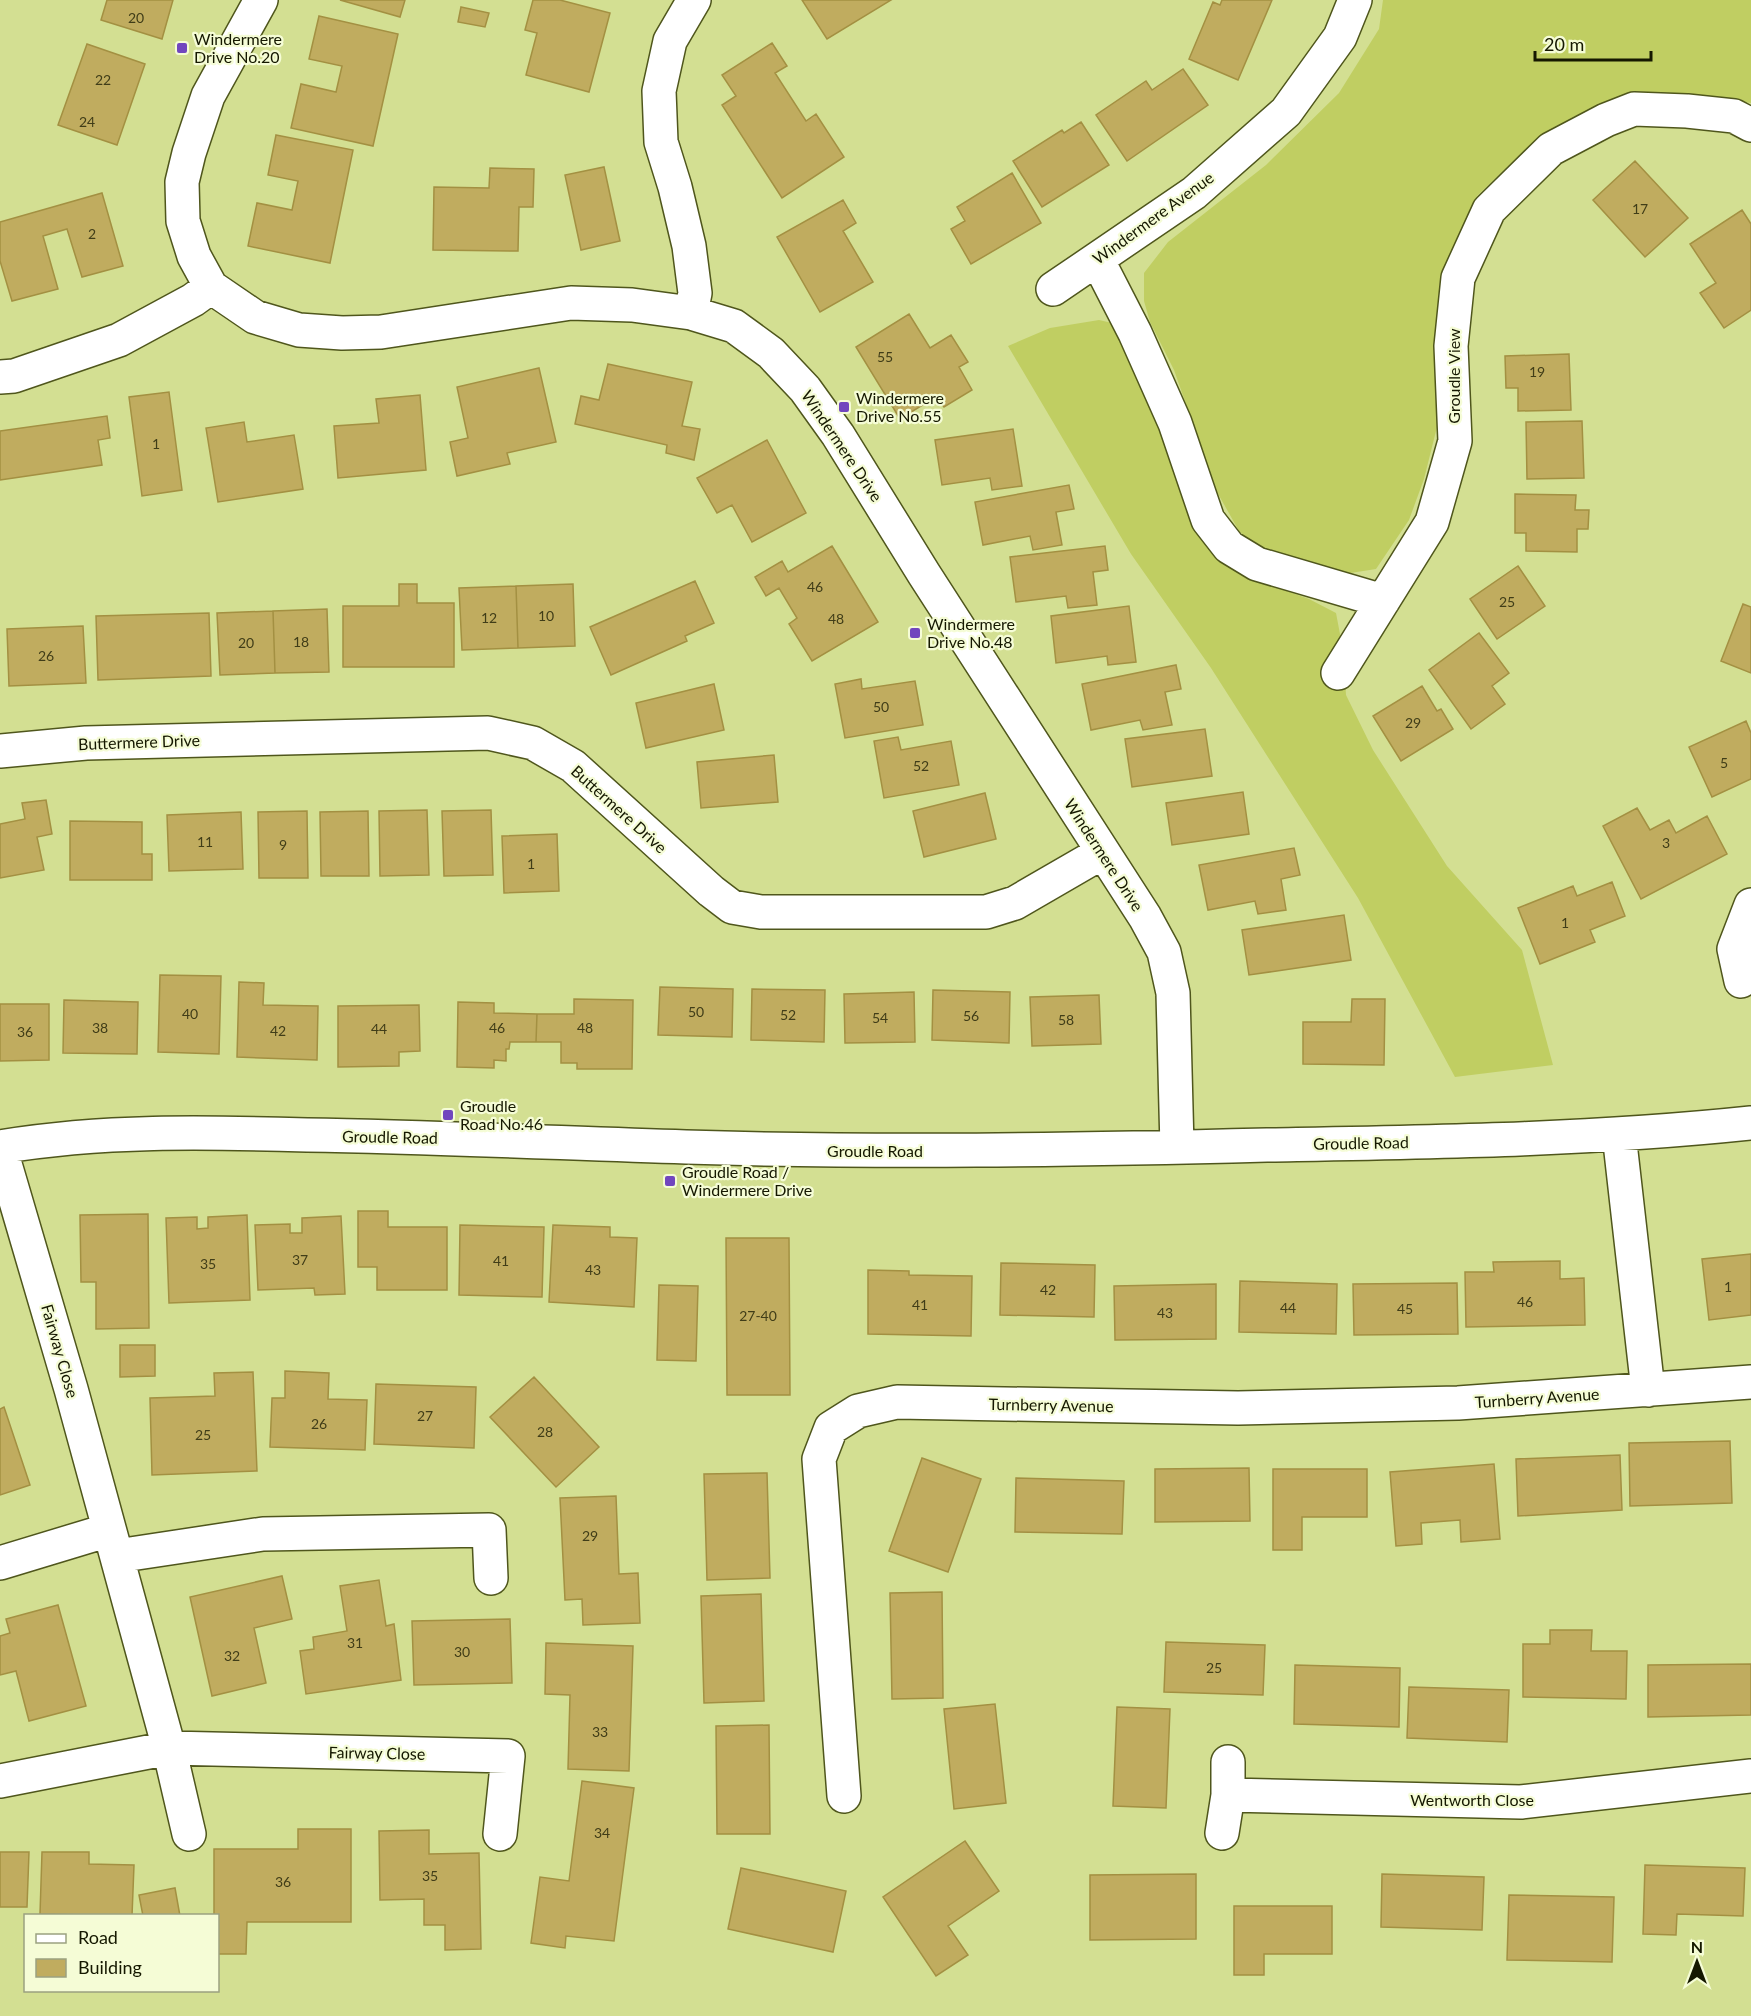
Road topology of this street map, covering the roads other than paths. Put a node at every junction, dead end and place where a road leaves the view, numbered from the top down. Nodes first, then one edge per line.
1 (261, 0) edge
2 (694, 0) edge
3 (1355, 0) edge
4 (1751, 125) edge
5 (1097, 258) junction
6 (211, 287) junction
7 (1053, 289) dead end
8 (691, 313) junction
9 (0, 377) edge
10 (1383, 601) junction
11 (1338, 674) dead end
12 (0, 751) edge
13 (1102, 852) junction
14 (1751, 905) edge
15 (1741, 981) dead end
16 (1751, 1123) edge
17 (1619, 1134) junction
18 (0, 1147) edge
19 (1177, 1147) junction
20 (1751, 1382) edge
21 (1648, 1390) junction
22 (113, 1543) junction
23 (0, 1563) edge
24 (491, 1578) dead end
25 (169, 1748) junction
26 (1228, 1762) dead end
27 (1751, 1776) edge
28 (0, 1781) edge
29 (1228, 1795) junction
30 (844, 1796) dead end
31 (1222, 1833) dead end
32 (189, 1834) dead end
33 (500, 1834) dead end

1 - 6 street, Windermere Drive
2 - 8 street
3 - 5 street, Windermere Avenue
4 - 10 street, Groudle View
5 - 7 street, Windermere Avenue
5 - 10 street
6 - 8 street, Windermere Drive
6 - 9 street
8 - 13 street, Windermere Drive
10 - 11 street, Groudle View
12 - 13 street, Buttermere Drive
13 - 19 street, Windermere Drive
14 - 15 street
16 - 17 street, Groudle Road
17 - 19 street, Groudle Road
17 - 21 street
18 - 19 street, Groudle Road
18 - 22 street, Fairway Close
20 - 21 street, Turnberry Avenue
21 - 30 street, Turnberry Avenue
22 - 23 street
22 - 24 street
22 - 25 street, Fairway Close
25 - 28 street, Fairway Close
25 - 32 street, Fairway Close
25 - 33 street, Fairway Close
26 - 29 street
27 - 29 street, Wentworth Close
29 - 31 street

